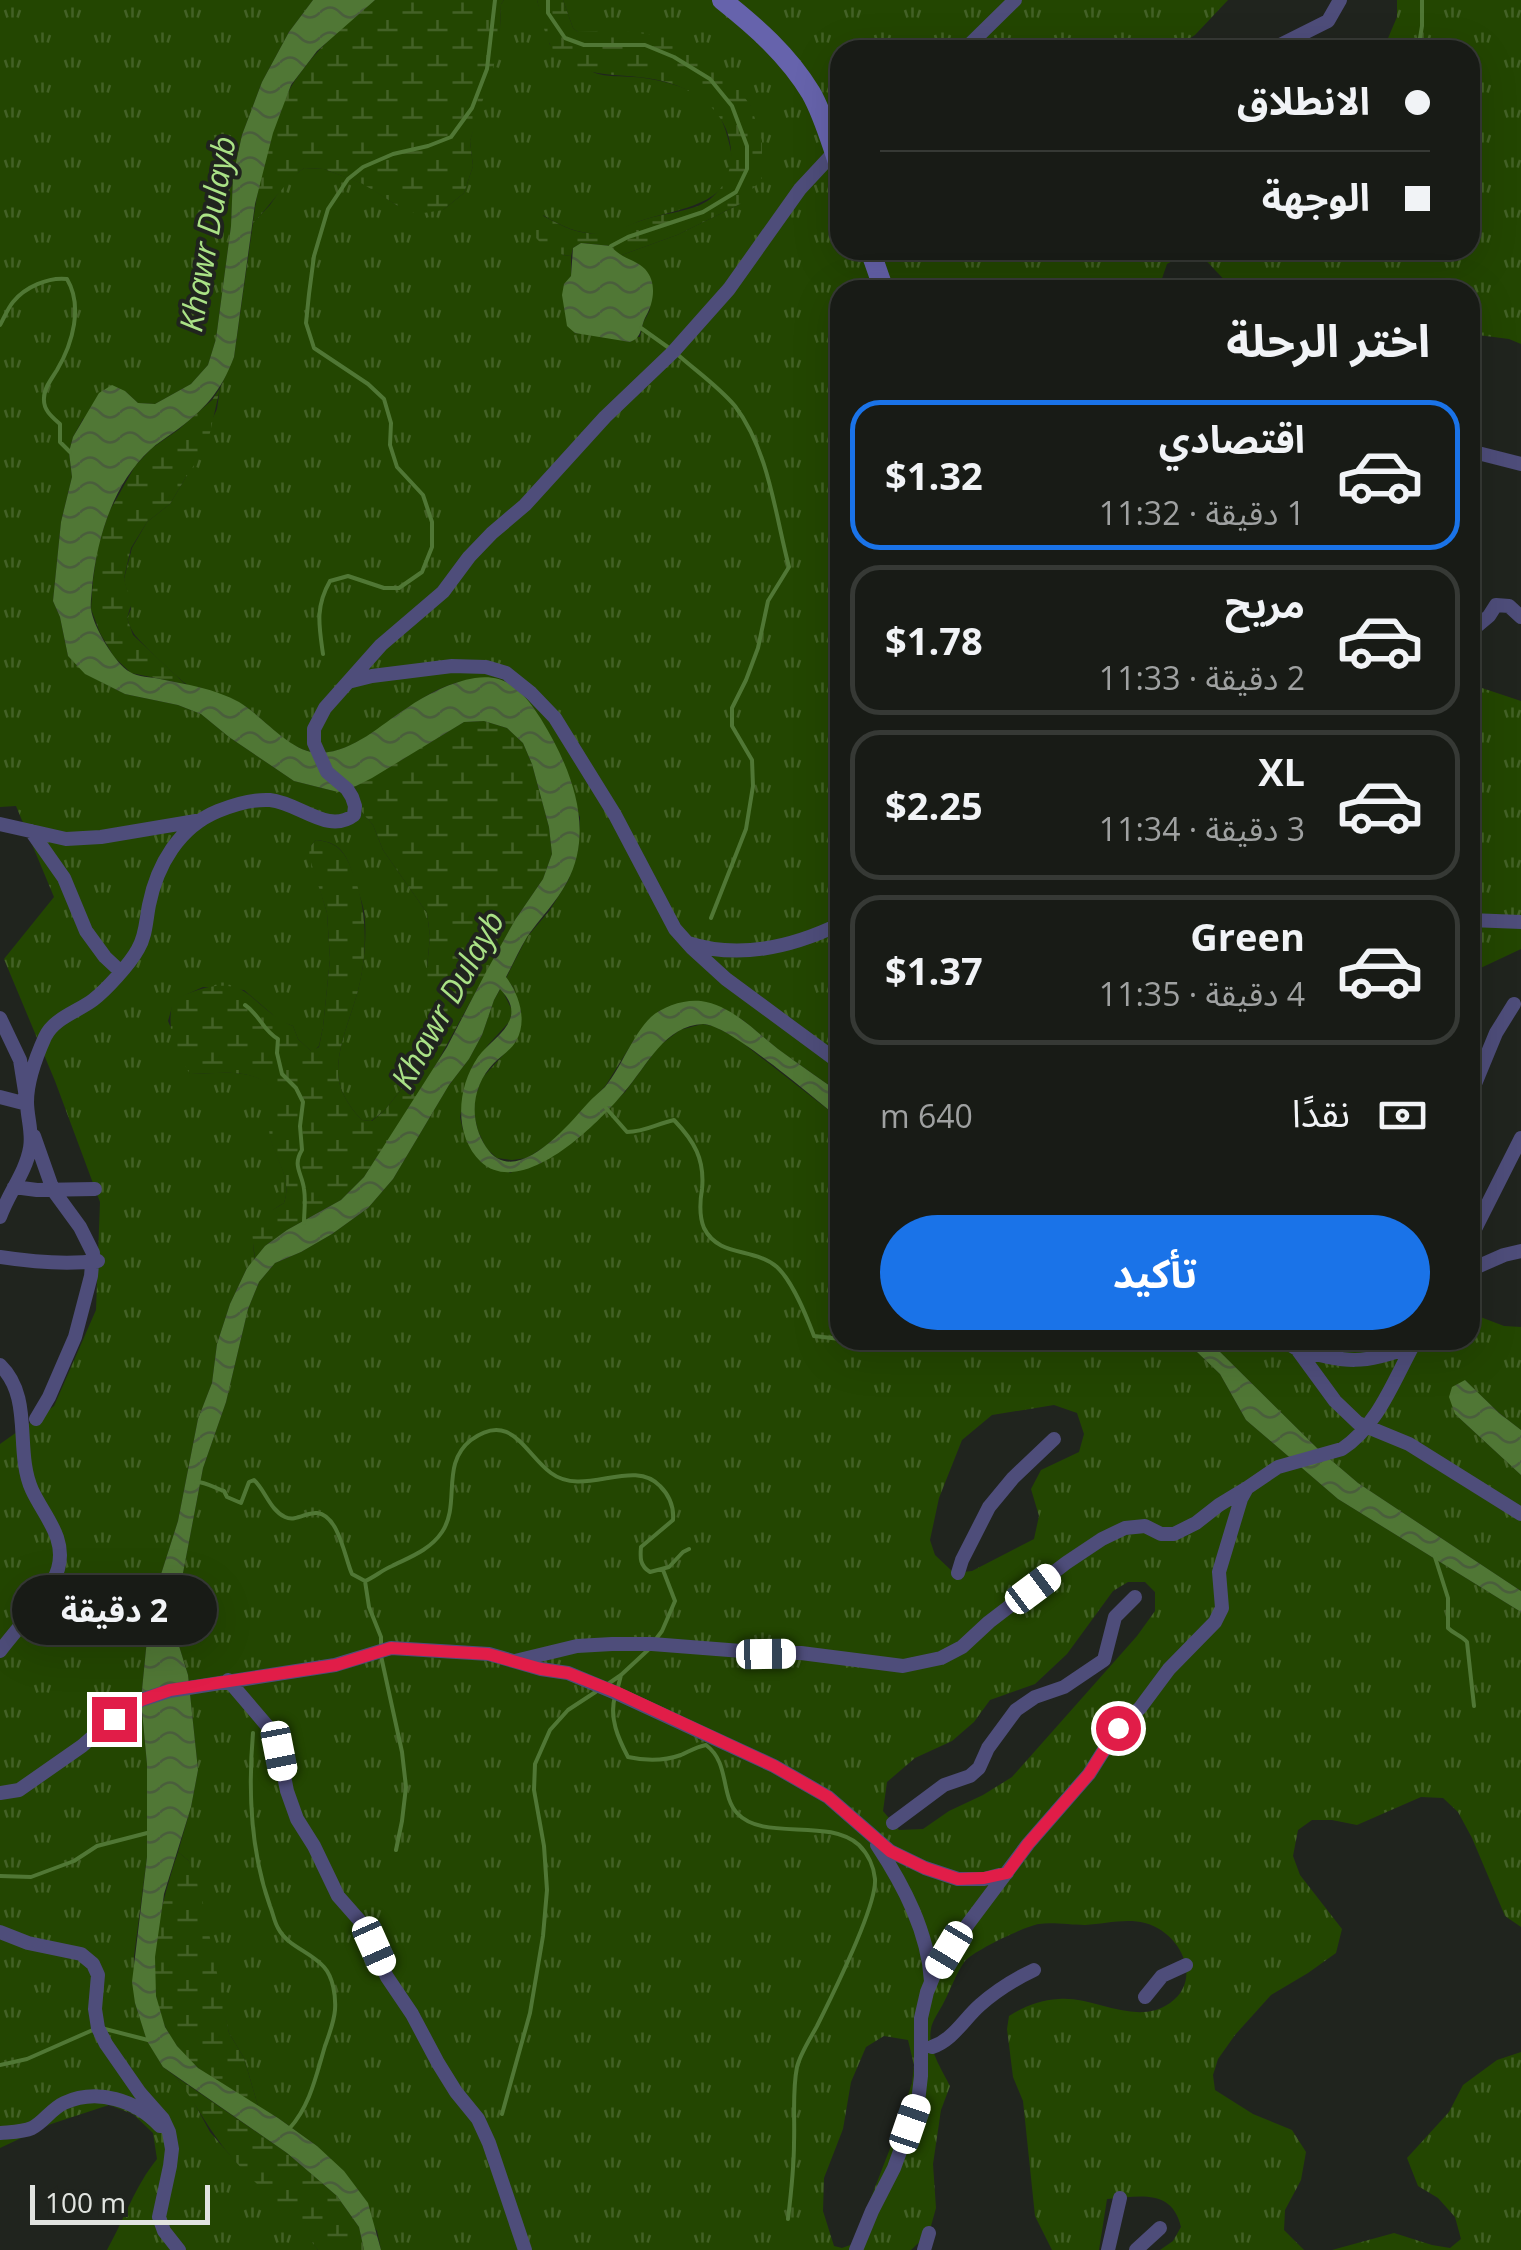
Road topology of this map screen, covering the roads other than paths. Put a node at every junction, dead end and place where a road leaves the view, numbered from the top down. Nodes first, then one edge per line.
1 (722, 0) edge
2 (1015, 0) edge
3 (1340, 0) edge
4 (974, 40) edge
5 (1290, 40) edge
6 (830, 137) edge
7 (830, 162) edge
8 (1480, 454) edge
9 (1521, 464) edge
10 (1521, 617) edge
11 (1480, 624) edge
12 (347, 682) junction
13 (201, 820) junction
14 (0, 824) edge
15 (32, 831) junction
16 (1480, 920) edge
17 (1521, 922) edge
18 (830, 928) edge
19 (688, 943) junction
20 (120, 971) junction
21 (1514, 1004) dead end
22 (0, 1018) edge
23 (830, 1056) edge
24 (1480, 1072) edge
25 (0, 1097) edge
26 (27, 1104) junction
27 (30, 1126) junction
28 (1521, 1138) edge
29 (14, 1187) junction
30 (52, 1190) junction
31 (95, 1190) dead end
32 (0, 1218) edge
33 (1480, 1219) edge
34 (1521, 1251) edge
35 (0, 1257) edge
36 (95, 1261) junction
37 (1480, 1266) edge
38 (1298, 1350) edge
39 (1301, 1350) edge
40 (1399, 1350) edge
41 (1410, 1350) edge
42 (0, 1365) edge
43 (36, 1419) dead end
44 (1366, 1426) junction
45 (1054, 1439) dead end
46 (1247, 1488) junction
47 (1521, 1514) edge
48 (958, 1573) dead end
49 (1134, 1597) dead end
50 (0, 1651) edge
51 (514, 1661) junction
52 (228, 1680) junction
53 (0, 1793) edge
54 (892, 1823) dead end
55 (868, 1832) junction
56 (1007, 1873) junction
57 (0, 1932) edge
58 (1186, 1966) dead end
59 (1034, 1970) dead end
60 (931, 1981) junction
61 (1145, 1997) dead end
62 (932, 2047) dead end
63 (0, 2133) edge
64 (170, 2138) junction
65 (1120, 2198) dead end
66 (1160, 2228) dead end
67 (929, 2233) dead end
68 (178, 2250) edge
69 (525, 2250) edge
70 (856, 2250) edge
71 (924, 2250) edge
72 (1108, 2250) edge
73 (1136, 2250) edge

1 - 6 main road
2 - 4 street
3 - 5 street
7 - 12 street
8 - 9 street
10 - 11 street
12 - 13 street
12 - 19 street
13 - 15 street
13 - 20 street
14 - 15 street
15 - 20 street
16 - 17 street
18 - 19 street
19 - 23 street
20 - 26 street
21 - 24 street
22 - 26 street
25 - 26 street
26 - 27 street
27 - 29 street
27 - 30 street
28 - 33 street
29 - 30 street
29 - 32 street
30 - 31 street
30 - 36 street
34 - 37 street
35 - 36 street
36 - 43 street
38 - 44 street
39 - 40 street
41 - 44 street
42 - 50 street
44 - 46 street
44 - 47 street
45 - 48 street
46 - 51 street
46 - 56 street
49 - 54 street
51 - 52 street
51 - 55 street
52 - 53 street
52 - 69 street
55 - 56 street
55 - 60 street
56 - 60 street
57 - 64 street
58 - 61 street
59 - 62 street
60 - 70 street
63 - 64 street
64 - 68 street
65 - 72 street
66 - 73 street
67 - 71 street

